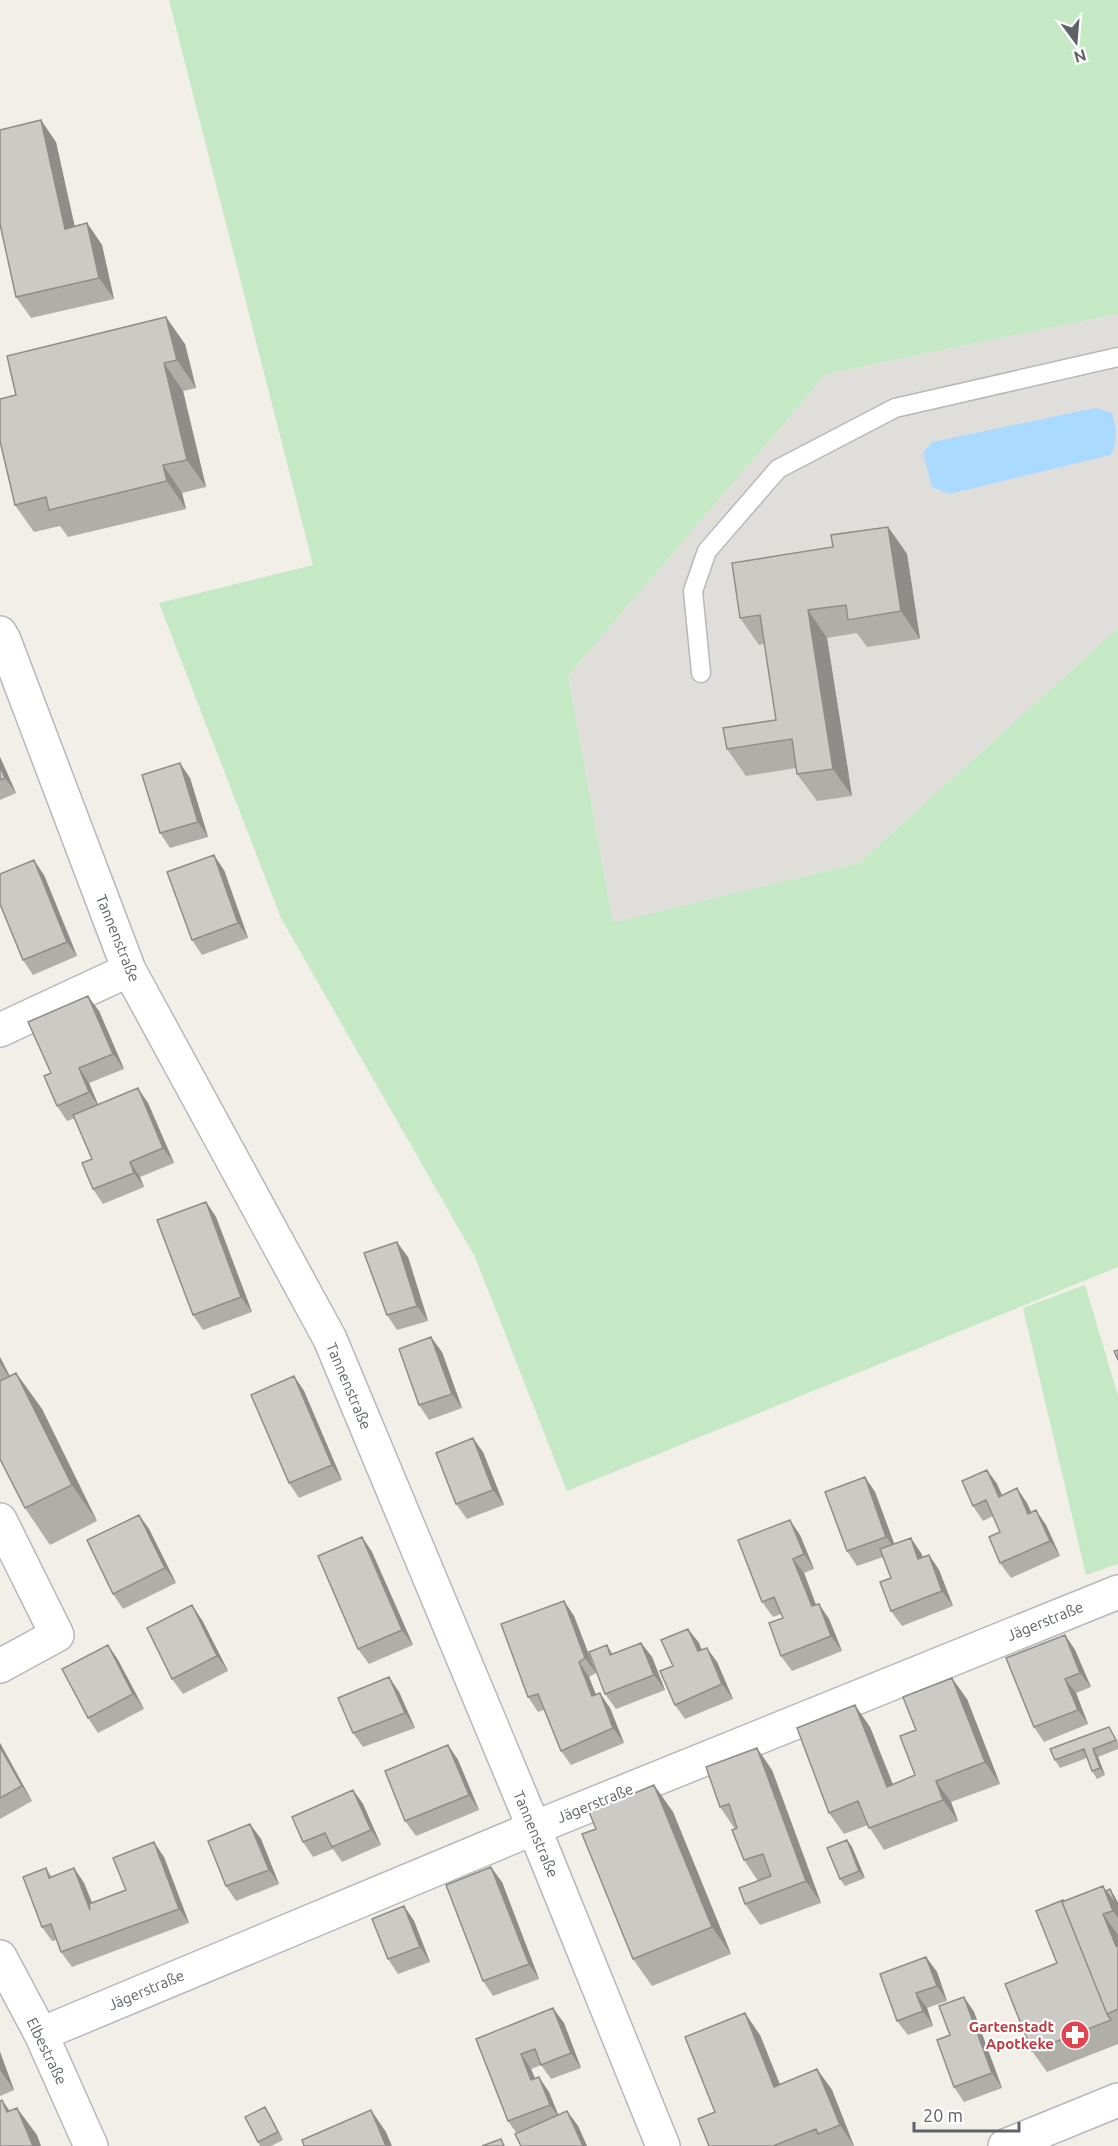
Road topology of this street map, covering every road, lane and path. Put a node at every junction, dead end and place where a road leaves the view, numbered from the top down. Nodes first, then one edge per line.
1 (1118, 357) edge
2 (2, 636) edge
3 (701, 673) dead end
4 (129, 970) junction
5 (0, 1030) edge
6 (0, 1520) edge
7 (1118, 1592) edge
8 (0, 1666) edge
9 (534, 1828) junction
10 (0, 1957) edge
11 (41, 2034) junction
12 (1118, 2100) edge
13 (91, 2146) edge
14 (663, 2146) edge
15 (1005, 2146) edge

1 - 3 lane
2 - 4 street, Tannenstraße
4 - 5 street
4 - 9 street, Tannenstraße
6 - 8 street
7 - 9 street, Jägerstraße
9 - 11 street, Jägerstraße
9 - 14 street, Tannenstraße
10 - 11 street, Elbestraße
11 - 13 street, Elbestraße
12 - 15 street

